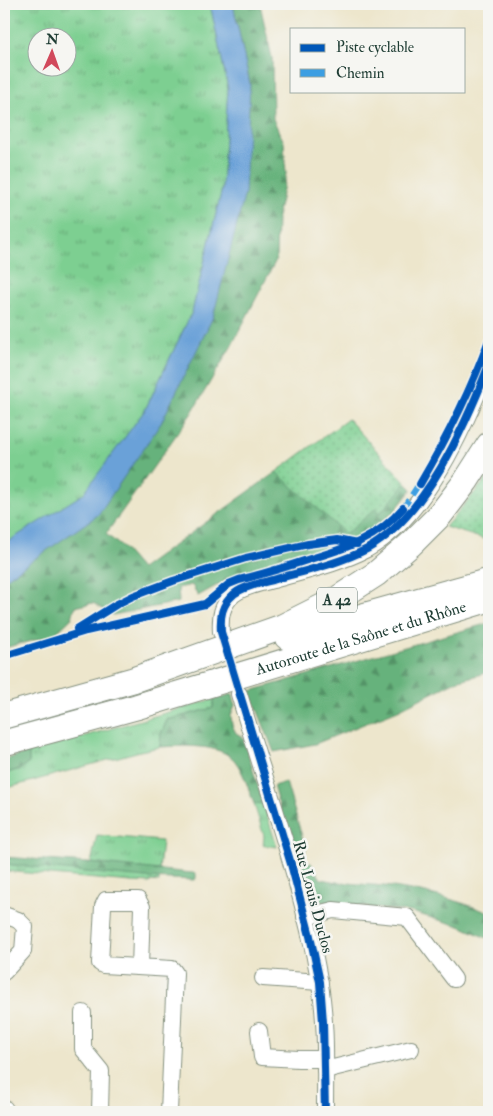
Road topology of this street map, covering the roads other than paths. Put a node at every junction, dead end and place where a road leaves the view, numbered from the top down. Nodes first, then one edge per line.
1 (489, 365) edge
2 (489, 445) edge
3 (489, 581) edge
4 (489, 599) edge
5 (221, 632) dead end
6 (133, 680) junction
7 (240, 694) dead end
8 (4, 716) edge
9 (4, 743) edge
10 (4, 915) edge
11 (305, 917) junction
12 (140, 967) junction
13 (4, 972) edge
14 (263, 978) dead end
15 (454, 979) dead end
16 (320, 982) junction
17 (83, 1013) dead end
18 (259, 1031) dead end
19 (411, 1049) dead end
20 (325, 1064) junction
21 (100, 1112) edge
22 (168, 1112) edge
23 (326, 1112) edge

1 - 5 street
2 - 6 highway, Autoroute de la Saône et du Rhône / A 42
3 - 6 highway
4 - 9 highway, Autoroute de la Saône et du Rhône
6 - 8 highway, Autoroute de la Saône et du Rhône / A 42
7 - 11 street, Rue Louis Duclos
10 - 13 street
11 - 15 street
11 - 16 street, Rue Louis Duclos
12 - 12 street
12 - 22 street
14 - 16 street
16 - 20 street, Rue Louis Duclos
17 - 21 street
18 - 20 street
19 - 20 street
20 - 23 street, Rue Louis Duclos

